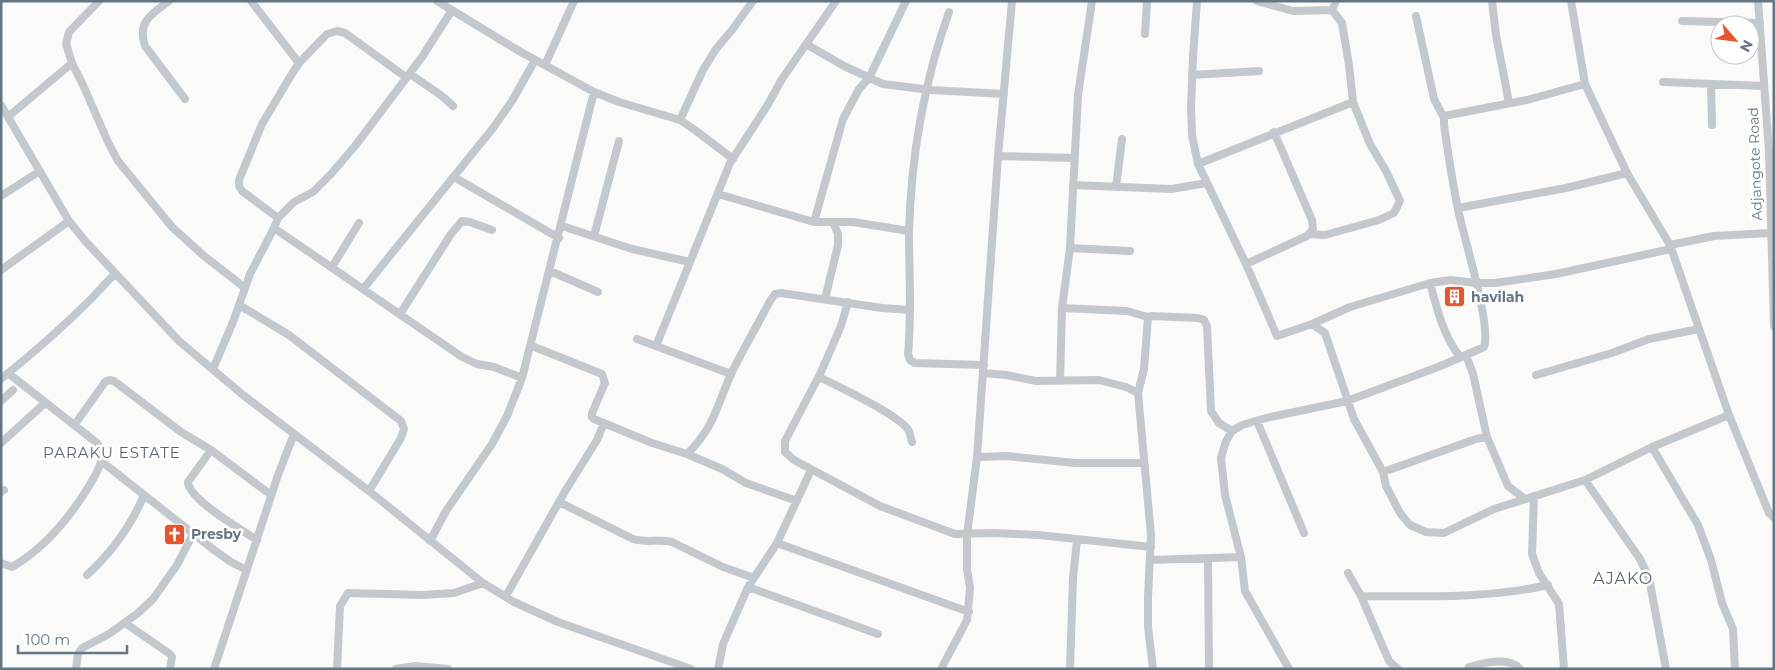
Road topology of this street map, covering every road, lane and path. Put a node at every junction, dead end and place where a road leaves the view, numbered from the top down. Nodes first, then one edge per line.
1 (99, 1) edge
2 (169, 1) edge
3 (251, 1) edge
4 (437, 1) edge
5 (574, 1) edge
6 (752, 1) edge
7 (836, 1) edge
8 (906, 1) edge
9 (1012, 1) edge
10 (1092, 1) edge
11 (1147, 1) edge
12 (1197, 1) edge
13 (1257, 1) edge
14 (1336, 1) edge
15 (1492, 1) edge
16 (1570, 1) edge
17 (1758, 1) edge
18 (452, 10) junction
19 (1332, 10) junction
20 (949, 12) dead end
21 (1759, 15) edge
22 (1416, 16) dead end
23 (1682, 21) dead end
24 (1710, 22) edge
25 (1760, 23) edge
26 (1146, 34) dead end
27 (806, 44) junction
28 (535, 60) junction
29 (300, 63) junction
30 (72, 64) junction
31 (545, 65) junction
32 (1258, 71) dead end
33 (1192, 75) junction
34 (408, 76) junction
35 (869, 78) junction
36 (1663, 82) dead end
37 (1585, 84) junction
38 (1711, 84) junction
39 (1764, 86) junction
40 (928, 90) junction
41 (594, 92) junction
42 (1004, 94) junction
43 (185, 99) dead end
44 (1353, 102) junction
45 (1510, 103) junction
46 (1, 105) edge
47 (453, 106) dead end
48 (8, 116) junction
49 (1444, 118) junction
50 (680, 120) junction
51 (1712, 125) dead end
52 (1274, 132) junction
53 (1122, 139) dead end
54 (619, 141) dead end
55 (1771, 150) edge
56 (998, 156) junction
57 (1074, 158) junction
58 (733, 159) junction
59 (1198, 164) junction
60 (40, 171) junction
61 (1627, 173) junction
62 (454, 176) junction
63 (1207, 183) junction
64 (1073, 185) junction
65 (1116, 187) junction
66 (718, 194) junction
67 (1, 196) edge
68 (1458, 208) junction
69 (278, 218) junction
70 (69, 221) junction
71 (814, 222) junction
72 (833, 222) junction
73 (359, 223) dead end
74 (562, 226) junction
75 (274, 228) junction
76 (492, 230) dead end
77 (910, 232) junction
78 (1770, 233) junction
79 (1309, 234) junction
80 (594, 236) junction
81 (559, 238) junction
82 (1670, 247) junction
83 (1070, 248) junction
84 (1130, 251) dead end
85 (690, 262) junction
86 (1773, 262) edge
87 (1246, 264) junction
88 (332, 267) junction
89 (1, 270) edge
90 (550, 271) junction
91 (115, 274) junction
92 (1430, 283) junction
93 (1476, 283) junction
94 (244, 287) junction
95 (363, 289) junction
96 (598, 292) dead end
97 (825, 299) junction
98 (848, 302) junction
99 (239, 305) junction
100 (1062, 308) junction
101 (910, 310) junction
102 (400, 314) junction
103 (1148, 317) junction
104 (1312, 324) junction
105 (1774, 326) edge
106 (1698, 330) junction
107 (638, 339) dead end
108 (532, 346) junction
109 (656, 346) junction
110 (1463, 356) junction
111 (213, 369) junction
112 (983, 369) junction
113 (8, 374) junction
114 (731, 374) junction
115 (1536, 375) dead end
116 (819, 377) junction
117 (522, 378) junction
118 (1, 379) edge
119 (1060, 381) junction
120 (13, 390) dead end
121 (1138, 393) junction
122 (1, 401) edge
123 (1347, 401) junction
124 (45, 404) junction
125 (1729, 415) junction
126 (1257, 421) junction
127 (604, 423) junction
128 (75, 424) junction
129 (1232, 431) junction
130 (294, 434) junction
131 (1487, 437) junction
132 (912, 442) dead end
133 (1, 443) edge
134 (1652, 447) junction
135 (211, 450) junction
136 (687, 454) junction
137 (978, 457) junction
138 (101, 461) junction
139 (1144, 463) junction
140 (811, 470) junction
141 (1383, 472) junction
142 (1584, 480) junction
143 (369, 491) junction
144 (144, 495) junction
145 (271, 495) junction
146 (1534, 496) junction
147 (1525, 499) junction
148 (797, 501) junction
149 (559, 502) junction
150 (1774, 518) edge
151 (1304, 533) dead end
152 (194, 534) junction
153 (968, 535) junction
154 (257, 540) junction
155 (1077, 540) junction
156 (430, 541) junction
157 (777, 543) junction
158 (1151, 547) junction
159 (1241, 557) junction
160 (1208, 559) junction
161 (1151, 560) junction
162 (1, 563) edge
163 (247, 570) junction
164 (1348, 573) dead end
165 (87, 575) dead end
166 (754, 578) junction
167 (483, 583) junction
168 (1548, 585) junction
169 (748, 587) junction
170 (506, 596) junction
171 (1361, 596) junction
172 (969, 612) junction
173 (125, 623) junction
174 (878, 634) dead end
175 (76, 669) edge
176 (170, 669) edge
177 (214, 669) edge
178 (337, 669) edge
179 (396, 669) edge
180 (448, 669) edge
181 (691, 669) edge
182 (718, 669) edge
183 (941, 669) edge
184 (1070, 669) edge
185 (1153, 669) edge
186 (1209, 669) edge
187 (1289, 669) edge
188 (1398, 669) edge
189 (1468, 669) edge
190 (1520, 669) edge
191 (1564, 669) edge
192 (1666, 669) edge
193 (1735, 669) edge

1 - 30 street
2 - 43 street
3 - 29 street
4 - 18 street
5 - 31 street
6 - 50 street
7 - 27 street
8 - 35 street
9 - 42 street
10 - 57 street
11 - 26 street
12 - 33 street
13 - 19 street
14 - 19 street
15 - 45 street
16 - 37 street
17 - 21 street, Adjangote Road
18 - 28 street
18 - 34 street
19 - 44 street
20 - 40 street
22 - 49 street
23 - 24 street
25 - 39 street, Adjangote Road
27 - 35 street
27 - 58 street
28 - 31 street
28 - 62 street
29 - 34 street
29 - 69 street
30 - 48 street
30 - 94 street
31 - 41 street
32 - 33 street
33 - 59 street
34 - 47 street
34 - 69 street
35 - 40 street
35 - 71 street
36 - 38 street
37 - 45 street
37 - 61 street
38 - 39 street
38 - 51 street
39 - 55 street, Adjangote Road
40 - 42 street
40 - 77 street
41 - 50 street
41 - 74 street
42 - 56 street
44 - 52 street
44 - 79 street
45 - 49 street
46 - 48 street
48 - 60 street
49 - 68 street
50 - 58 street
52 - 59 street
52 - 79 street
53 - 65 street
54 - 80 street
55 - 78 street, Adjangote Road
56 - 57 street
56 - 112 street
57 - 64 street
58 - 66 street
59 - 63 street
60 - 67 street
60 - 70 street
61 - 68 street
61 - 82 street
62 - 81 street
62 - 95 street
63 - 65 street
63 - 87 street
64 - 65 street
64 - 83 street
66 - 71 street
66 - 85 street
68 - 93 street
69 - 75 street
70 - 89 street
70 - 91 street
71 - 72 street
72 - 77 street
72 - 97 street
73 - 88 street
74 - 80 street
74 - 81 street
75 - 88 street
75 - 94 street
76 - 102 street
77 - 101 street
78 - 82 street
78 - 86 street, Adjangote Road
79 - 87 street
80 - 85 street
81 - 90 street
82 - 93 street
82 - 106 street
83 - 84 street
83 - 100 street
85 - 109 street
86 - 105 street, Adjangote Road
87 - 104 street
88 - 95 street
90 - 96 street
90 - 108 street
91 - 111 street
91 - 113 street
92 - 93 street
92 - 104 street
92 - 110 street
93 - 110 street
94 - 99 street
95 - 102 street
97 - 98 street
97 - 114 street
98 - 101 street
98 - 116 street
99 - 111 street
99 - 143 street
100 - 103 street
100 - 119 street
101 - 112 street
102 - 117 street
103 - 121 street
103 - 129 street
104 - 123 street
106 - 115 street
106 - 125 street
107 - 109 street
108 - 117 street
108 - 127 street
109 - 114 street
110 - 123 street
110 - 131 street
111 - 130 street
112 - 119 street
112 - 137 street
113 - 118 street
113 - 124 street
114 - 136 street
116 - 132 street
116 - 140 street
117 - 156 street
119 - 121 street
120 - 122 street
121 - 139 street
123 - 126 street
123 - 141 street
124 - 128 street
124 - 133 street
125 - 134 street
125 - 150 street
126 - 129 street
126 - 151 street
127 - 136 street
127 - 149 street
128 - 135 street
128 - 138 street
129 - 159 street
130 - 143 street
130 - 145 street
131 - 141 street
131 - 147 street
134 - 142 street
134 - 193 street
135 - 145 street
135 - 154 street
136 - 148 street
137 - 139 street
137 - 153 street
138 - 144 street
138 - 162 street
139 - 158 street
140 - 148 street
140 - 153 street
141 - 147 street
142 - 146 street
142 - 192 street
143 - 156 street
144 - 152 street
144 - 165 street
145 - 154 street
146 - 147 street
146 - 168 street
148 - 157 street
149 - 166 street
149 - 170 street
152 - 163 street
152 - 173 street
153 - 155 street
153 - 172 street
154 - 163 street
155 - 158 street
155 - 184 street
156 - 167 street
157 - 166 street
157 - 172 street
158 - 161 street
159 - 160 street
159 - 187 street
160 - 161 street
160 - 186 street
161 - 185 street
163 - 177 street
164 - 171 street
166 - 169 street
167 - 170 street
167 - 178 street
168 - 171 street
168 - 191 street
169 - 174 street
169 - 182 street
170 - 181 street
171 - 188 street
172 - 183 street
173 - 175 street
173 - 176 street
179 - 180 street
189 - 190 street

